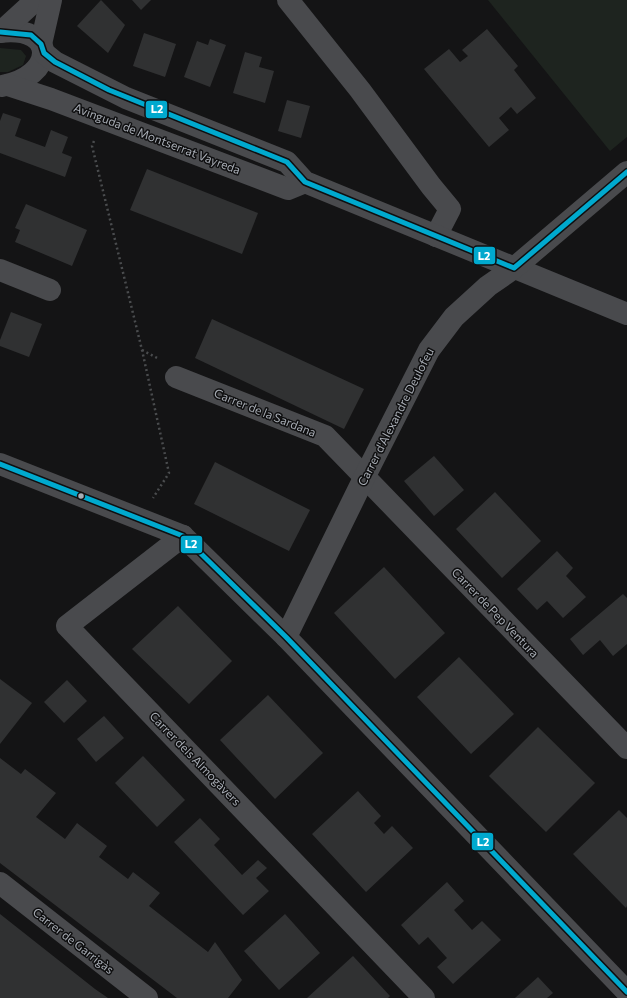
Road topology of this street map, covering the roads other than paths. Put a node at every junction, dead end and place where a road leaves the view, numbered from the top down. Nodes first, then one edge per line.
1 (36, 0) edge
2 (51, 0) edge
3 (288, 0) edge
4 (1, 32) edge
5 (43, 48) junction
6 (4, 86) edge
7 (627, 172) edge
8 (305, 182) junction
9 (436, 236) junction
10 (514, 268) junction
11 (0, 270) edge
12 (50, 290) dead end
13 (627, 314) edge
14 (176, 377) dead end
15 (0, 464) edge
16 (365, 476) junction
17 (183, 536) junction
18 (286, 637) junction
19 (627, 748) edge
20 (0, 883) edge
21 (627, 992) edge
22 (147, 998) edge
23 (424, 998) edge

1 - 4 street
2 - 5 street
3 - 9 street
4 - 5 street
5 - 6 street
5 - 8 street
6 - 8 street, Avinguda de Montserrat Vayreda
7 - 10 street, Carrer d'Alexandre Deulofeu
8 - 9 street
9 - 10 street
10 - 13 street
10 - 16 street, Carrer d'Alexandre Deulofeu
11 - 12 street
14 - 16 street, Carrer de la Sardana
15 - 17 street
16 - 18 street, Carrer d'Alexandre Deulofeu
16 - 19 street, Carrer de Pep Ventura
17 - 18 street
17 - 23 street, Carrer dels Almogàvers
18 - 21 street
20 - 22 street, Carrer de Garrigàs

